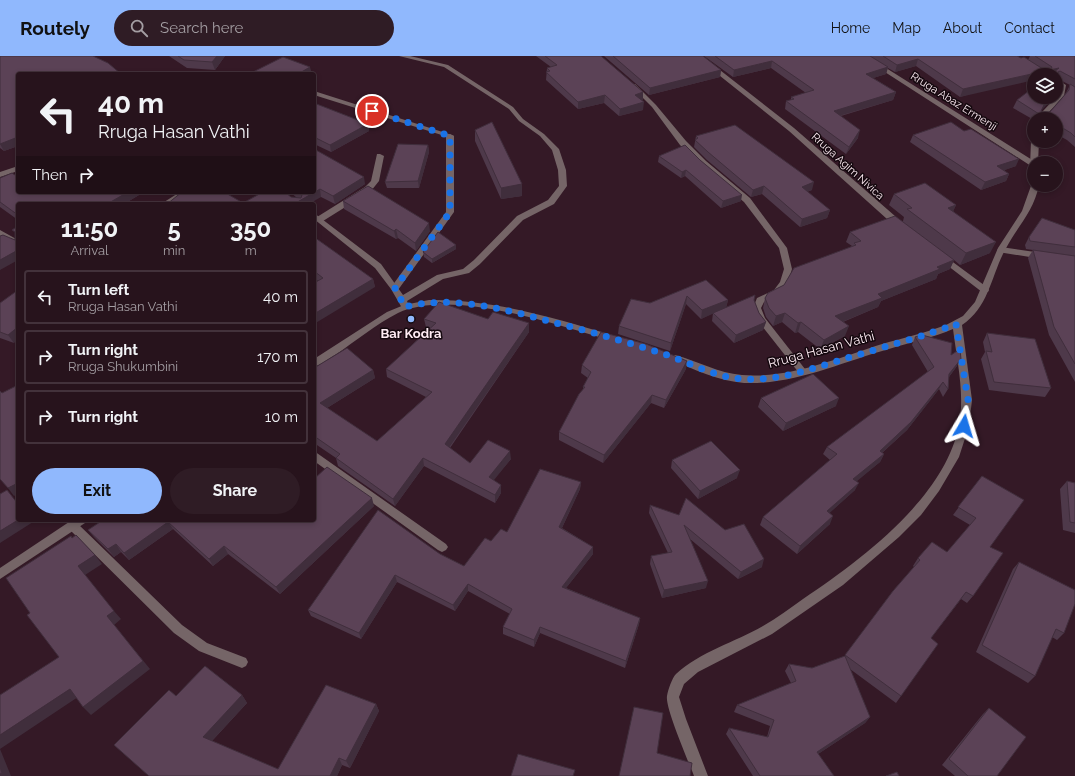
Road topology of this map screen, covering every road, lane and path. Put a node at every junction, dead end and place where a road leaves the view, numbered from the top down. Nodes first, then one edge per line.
1 (402, 56) edge
2 (435, 56) edge
3 (698, 56) edge
4 (863, 56) edge
5 (446, 66) junction
6 (626, 80) edge
7 (316, 94) edge
8 (1053, 104) edge
9 (1045, 112) edge
10 (380, 156) dead end
11 (1027, 161) edge
12 (16, 169) edge
13 (0, 175) edge
14 (1034, 192) edge
15 (182, 194) edge
16 (168, 202) edge
17 (317, 217) edge
18 (906, 229) edge
19 (0, 232) edge
20 (16, 243) edge
21 (1001, 250) junction
22 (936, 253) edge
23 (1053, 257) edge
24 (395, 288) junction
25 (985, 290) junction
26 (404, 304) junction
27 (956, 324) junction
28 (622, 341) edge
29 (669, 356) edge
30 (316, 363) edge
31 (802, 371) junction
32 (316, 456) edge
33 (77, 523) edge
34 (442, 547) dead end
35 (0, 574) edge
36 (242, 662) dead end
37 (701, 776) edge

1 - 5 street
2 - 5 street
3 - 18 street, Rruga Agim Nivica
4 - 11 street, Rruga Abaz Ermenji
5 - 26 street
6 - 31 street
7 - 24 street
8 - 9 street
10 - 17 street
12 - 13 street
14 - 21 street, Rruga Hasan Vathi
15 - 16 street
17 - 24 street
19 - 20 street
21 - 23 street
21 - 25 street, Rruga Hasan Vathi
22 - 25 street
24 - 26 street
25 - 27 street, Rruga Hasan Vathi
26 - 28 street
26 - 30 street
27 - 31 street, Rruga Hasan Vathi
27 - 37 street
29 - 31 street, Rruga Hasan Vathi
32 - 34 street
33 - 35 street
33 - 36 street

